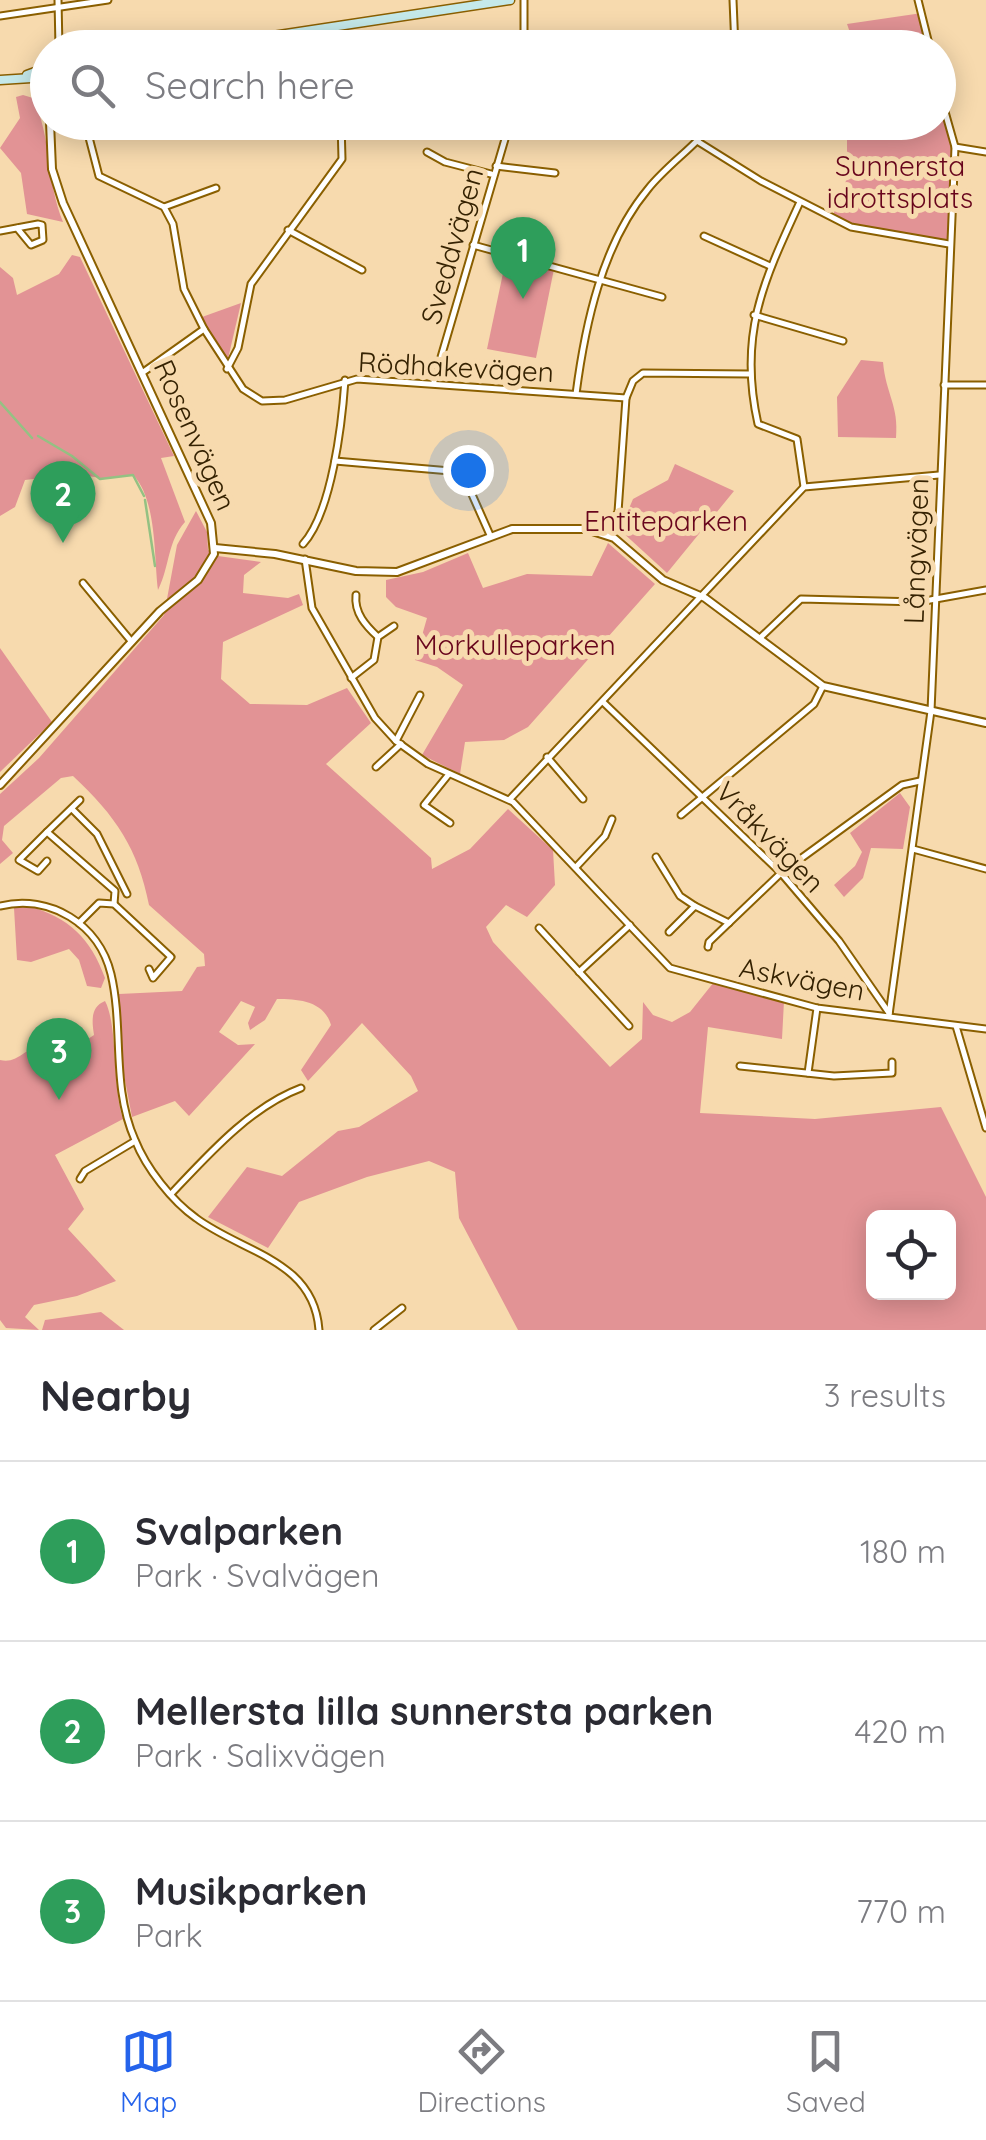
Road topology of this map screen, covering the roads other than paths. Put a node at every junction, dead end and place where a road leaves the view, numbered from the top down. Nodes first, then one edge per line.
1 (108, 0) edge
2 (510, 0) edge
3 (524, 0) edge
4 (733, 0) edge
5 (918, 0) edge
6 (58, 3) edge
7 (0, 16) edge
8 (58, 30) edge
9 (312, 30) edge
10 (524, 30) edge
11 (734, 30) edge
12 (926, 30) edge
13 (30, 74) edge
14 (19, 78) junction
15 (30, 78) edge
16 (0, 80) edge
17 (52, 140) edge
18 (90, 140) edge
19 (341, 140) edge
20 (504, 140) edge
21 (953, 140) edge
22 (698, 141) joint
23 (955, 147) junction
24 (427, 152) dead end
25 (986, 152) edge
26 (496, 166) junction
27 (555, 173) dead end
28 (491, 174) junction
29 (216, 188) dead end
30 (800, 202) junction
31 (164, 206) junction
32 (17, 228) junction
33 (288, 230) junction
34 (0, 232) edge
35 (704, 236) dead end
36 (949, 244) junction
37 (472, 245) junction
38 (770, 266) junction
39 (362, 270) dead end
40 (600, 281) junction
41 (662, 298) dead end
42 (754, 315) junction
43 (204, 329) junction
44 (842, 341) dead end
45 (226, 368) junction
46 (142, 373) junction
47 (749, 374) junction
48 (345, 380) junction
49 (434, 381) junction
50 (943, 385) junction
51 (986, 385) edge
52 (576, 394) junction
53 (626, 398) junction
54 (335, 461) junction
55 (939, 475) junction
56 (804, 487) junction
57 (604, 534) junction
58 (490, 536) junction
59 (303, 544) dead end
60 (216, 548) junction
61 (305, 559) junction
62 (82, 583) dead end
63 (986, 590) edge
64 (356, 595) dead end
65 (701, 596) junction
66 (934, 600) junction
67 (394, 626) dead end
68 (378, 638) junction
69 (760, 638) junction
70 (131, 642) junction
71 (351, 678) junction
72 (823, 686) junction
73 (420, 695) dead end
74 (604, 702) junction
75 (931, 711) junction
76 (986, 723) edge
77 (398, 743) junction
78 (547, 757) junction
79 (376, 767) dead end
80 (449, 774) junction
81 (920, 781) junction
82 (0, 786) edge
83 (702, 795) junction
84 (510, 799) junction
85 (582, 799) dead end
86 (80, 800) dead end
87 (72, 809) junction
88 (682, 815) dead end
89 (612, 819) dead end
90 (450, 823) dead end
91 (47, 832) junction
92 (914, 849) junction
93 (656, 858) dead end
94 (47, 861) dead end
95 (578, 866) junction
96 (986, 869) edge
97 (781, 873) junction
98 (127, 894) dead end
99 (114, 904) junction
100 (0, 906) edge
101 (695, 906) junction
102 (79, 923) junction
103 (729, 923) junction
104 (630, 925) junction
105 (538, 928) dead end
106 (669, 932) dead end
107 (708, 947) dead end
108 (149, 970) dead end
109 (579, 972) junction
110 (817, 1008) junction
111 (889, 1016) junction
112 (629, 1026) dead end
113 (956, 1026) junction
114 (986, 1028) edge
115 (892, 1062) dead end
116 (740, 1066) dead end
117 (808, 1074) junction
118 (301, 1088) dead end
119 (986, 1128) edge
120 (135, 1141) junction
121 (80, 1179) dead end
122 (171, 1194) junction
123 (402, 1308) dead end
124 (319, 1330) edge
125 (374, 1330) edge

1 - 6 street
2 - 9 main road
3 - 10 street
4 - 11 street
5 - 12 street
6 - 7 street
6 - 8 street
13 - 14 main road
14 - 15 main road
14 - 16 main road
17 - 46 street, Rosenvägen
18 - 31 street
19 - 33 street
20 - 26 street, Sveddvägen
21 - 23 street, Långvägen
22 - 30 street
22 - 40 street
23 - 25 street
23 - 36 street, Långvägen
24 - 28 street
26 - 27 street
26 - 28 street, Sveddvägen
28 - 37 street, Sveddvägen
29 - 31 street
30 - 36 street
30 - 38 street
31 - 43 street, Rödhakevägen
32 - 32 street
32 - 34 street
33 - 39 street
33 - 45 street
35 - 38 street
36 - 50 street, Långvägen
37 - 40 street
37 - 49 street, Sveddvägen
38 - 42 street
40 - 41 street
40 - 52 street
42 - 44 street
42 - 47 street
43 - 45 street, Rödhakevägen
43 - 46 street
45 - 48 street, Rödhakevägen
46 - 60 street, Rosenvägen
47 - 53 street
47 - 56 street
48 - 49 street, Rödhakevägen
48 - 54 street
49 - 52 street, Rödhakevägen
50 - 51 street
50 - 55 street, Långvägen
52 - 53 street, Rödhakevägen
53 - 57 street
54 - 58 street
54 - 59 street
55 - 56 street
55 - 66 street, Långvägen
56 - 65 street
57 - 58 street, Rosenvägen
57 - 65 street, Rosenvägen
58 - 61 street, Rosenvägen
60 - 61 street, Rosenvägen
60 - 70 street
61 - 71 street
62 - 70 street
63 - 66 street
64 - 68 street
65 - 69 street, Rosenvägen
65 - 74 street
66 - 69 street
66 - 75 street, Långvägen
67 - 68 street
68 - 71 street
69 - 72 street, Rosenvägen
70 - 82 street
71 - 77 street
72 - 75 street, Rosenvägen
72 - 83 street
73 - 77 street
74 - 78 street
74 - 83 street, Vråkvägen
75 - 76 street, Rosenvägen
75 - 81 street, Långvägen
77 - 79 street
77 - 80 street
78 - 84 street
78 - 85 street
80 - 84 street
80 - 90 street
81 - 92 street, Långvägen
81 - 97 street
83 - 88 street
83 - 97 street, Vråkvägen
84 - 95 street, Askvägen
86 - 87 street
87 - 91 street
87 - 98 street
89 - 95 street
91 - 94 street
91 - 99 street
92 - 96 street
92 - 111 street, Långvägen
93 - 101 street
95 - 104 street, Askvägen
97 - 103 street
97 - 111 street, Vråkvägen
99 - 102 street
99 - 108 street
100 - 102 street
101 - 103 street
101 - 106 street
102 - 120 street
103 - 107 street
104 - 109 street
104 - 110 street, Askvägen
105 - 109 street
109 - 112 street
110 - 111 street, Askvägen
110 - 117 street
111 - 113 street, Askvägen
113 - 114 street, Askvägen
113 - 119 street
115 - 117 street
116 - 117 street
118 - 122 street
120 - 121 street
120 - 122 street
122 - 124 street
123 - 125 street

